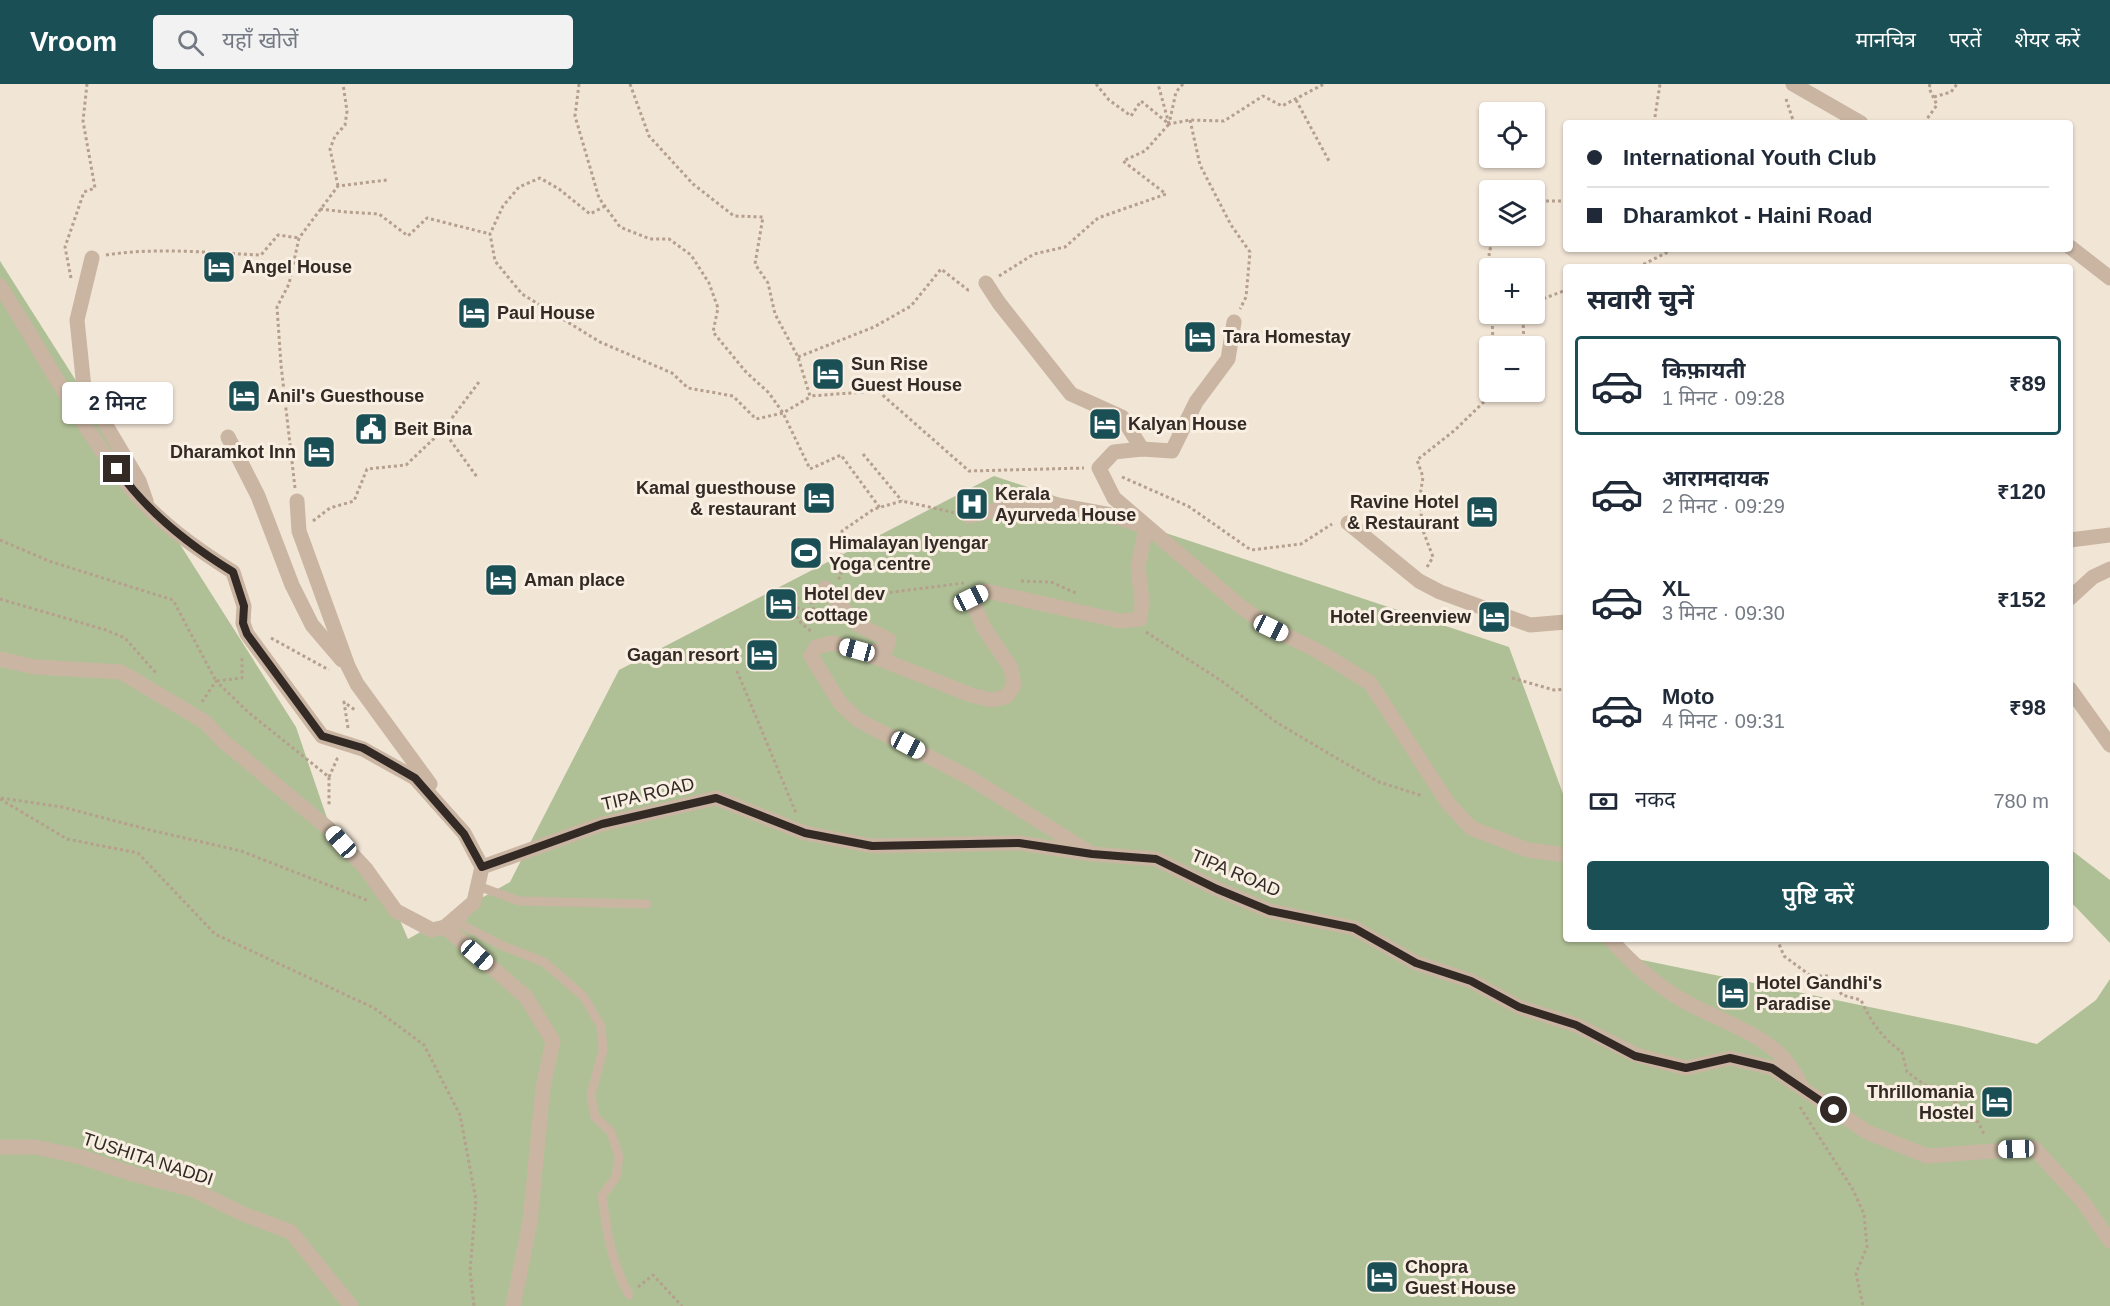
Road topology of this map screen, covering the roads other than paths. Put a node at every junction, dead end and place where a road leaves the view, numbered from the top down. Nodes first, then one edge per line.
1 (1789, 90) edge
2 (1854, 120) edge
3 (2073, 249) edge
4 (92, 258) road end
5 (2110, 278) edge
6 (986, 284) road end
7 (0, 286) edge
8 (1234, 322) road end
9 (228, 437) dead end
10 (1142, 449) junction
11 (297, 501) road end
12 (148, 506) junction
13 (969, 516) road end
14 (1348, 523) road end
15 (1146, 527) junction
16 (2110, 535) edge
17 (2073, 540) edge
18 (2110, 569) edge
19 (830, 594) road end
20 (2073, 595) edge
21 (1563, 621) edge
22 (857, 650) junction
23 (0, 660) edge
24 (340, 669) junction
25 (2073, 692) edge
26 (2110, 745) edge
27 (464, 834) junction
28 (1092, 854) junction
29 (1563, 855) edge
30 (482, 867) junction
31 (478, 886) junction
32 (647, 904) dead end
33 (471, 906) junction
34 (445, 927) junction
35 (1613, 942) edge
36 (1800, 1095) junction
37 (0, 1147) edge
38 (2110, 1241) edge
39 (628, 1295) road end
40 (351, 1306) edge
41 (513, 1306) edge

1 - 2 street
3 - 5 street
4 - 12 street
6 - 10 street
7 - 12 street
8 - 10 street
9 - 24 street
10 - 15 street
11 - 24 street
12 - 27 street
13 - 15 street
14 - 21 street
15 - 22 street
15 - 29 street
16 - 17 street
18 - 20 street
19 - 22 street
22 - 28 street
23 - 34 street
24 - 27 street
25 - 26 street
27 - 30 street
28 - 30 street, TIPA ROAD
28 - 36 street, TIPA ROAD
30 - 31 street
31 - 32 lane
31 - 33 street
33 - 34 street
33 - 39 lane
34 - 41 street
35 - 36 street
36 - 38 street, TIPA ROAD
37 - 40 street, TUSHITA NADDI

